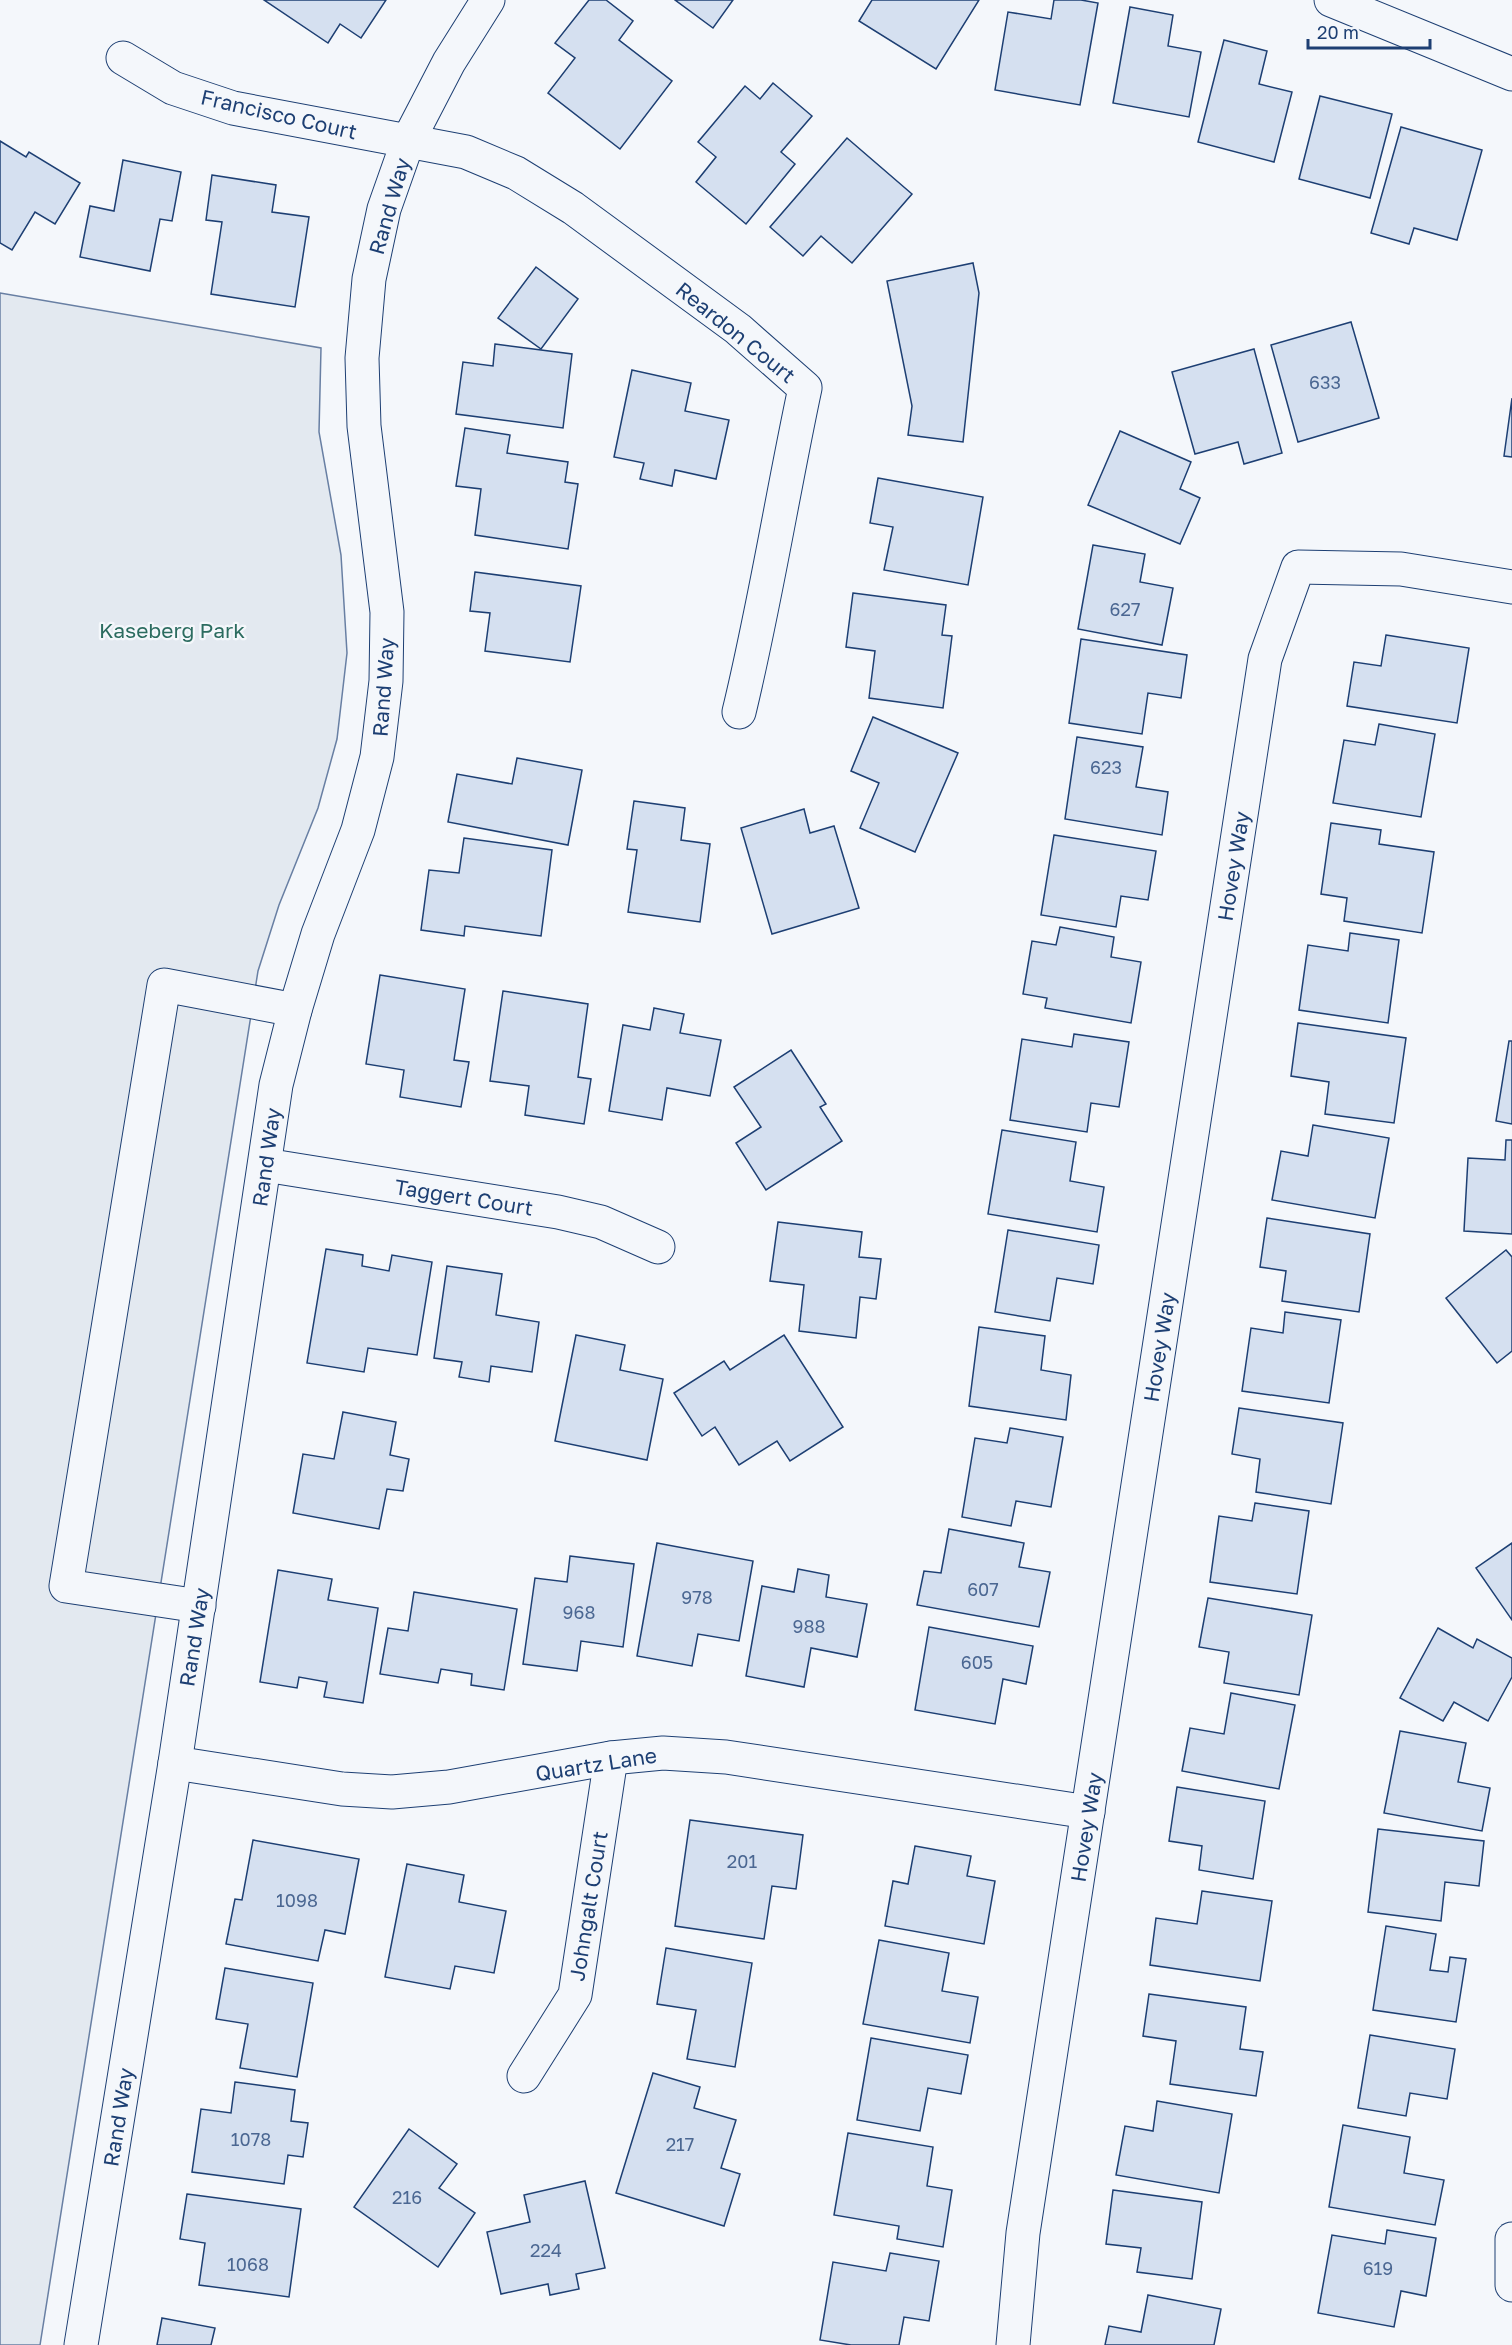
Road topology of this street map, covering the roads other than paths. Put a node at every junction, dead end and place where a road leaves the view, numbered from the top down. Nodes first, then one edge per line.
1 (488, 0) edge
2 (1343, 3) edge
3 (123, 58) dead end
4 (1512, 74) edge
5 (408, 141) junction
6 (1512, 587) edge
7 (739, 712) dead end
8 (294, 1010) junction
9 (265, 1165) junction
10 (658, 1247) dead end
11 (199, 1606) junction
12 (611, 1758) junction
13 (175, 1763) junction
14 (1088, 1812) junction
15 (524, 2076) dead end
16 (1512, 2239) edge
17 (1512, 2285) edge
18 (81, 2345) edge
19 (1013, 2345) edge

1 - 5 street, Rand Way
2 - 4 street
3 - 5 street, Francisco Court
5 - 7 street, Reardon Court
5 - 8 street, Rand Way
6 - 14 street, Hovey Way
8 - 9 street, Rand Way
8 - 11 street
9 - 10 street, Taggert Court
9 - 11 street, Rand Way
11 - 13 street, Rand Way
12 - 13 street, Quartz Lane
12 - 14 street, Quartz Lane
12 - 15 street, Johngalt Court
13 - 18 street, Rand Way
14 - 19 street, Hovey Way
16 - 17 street

